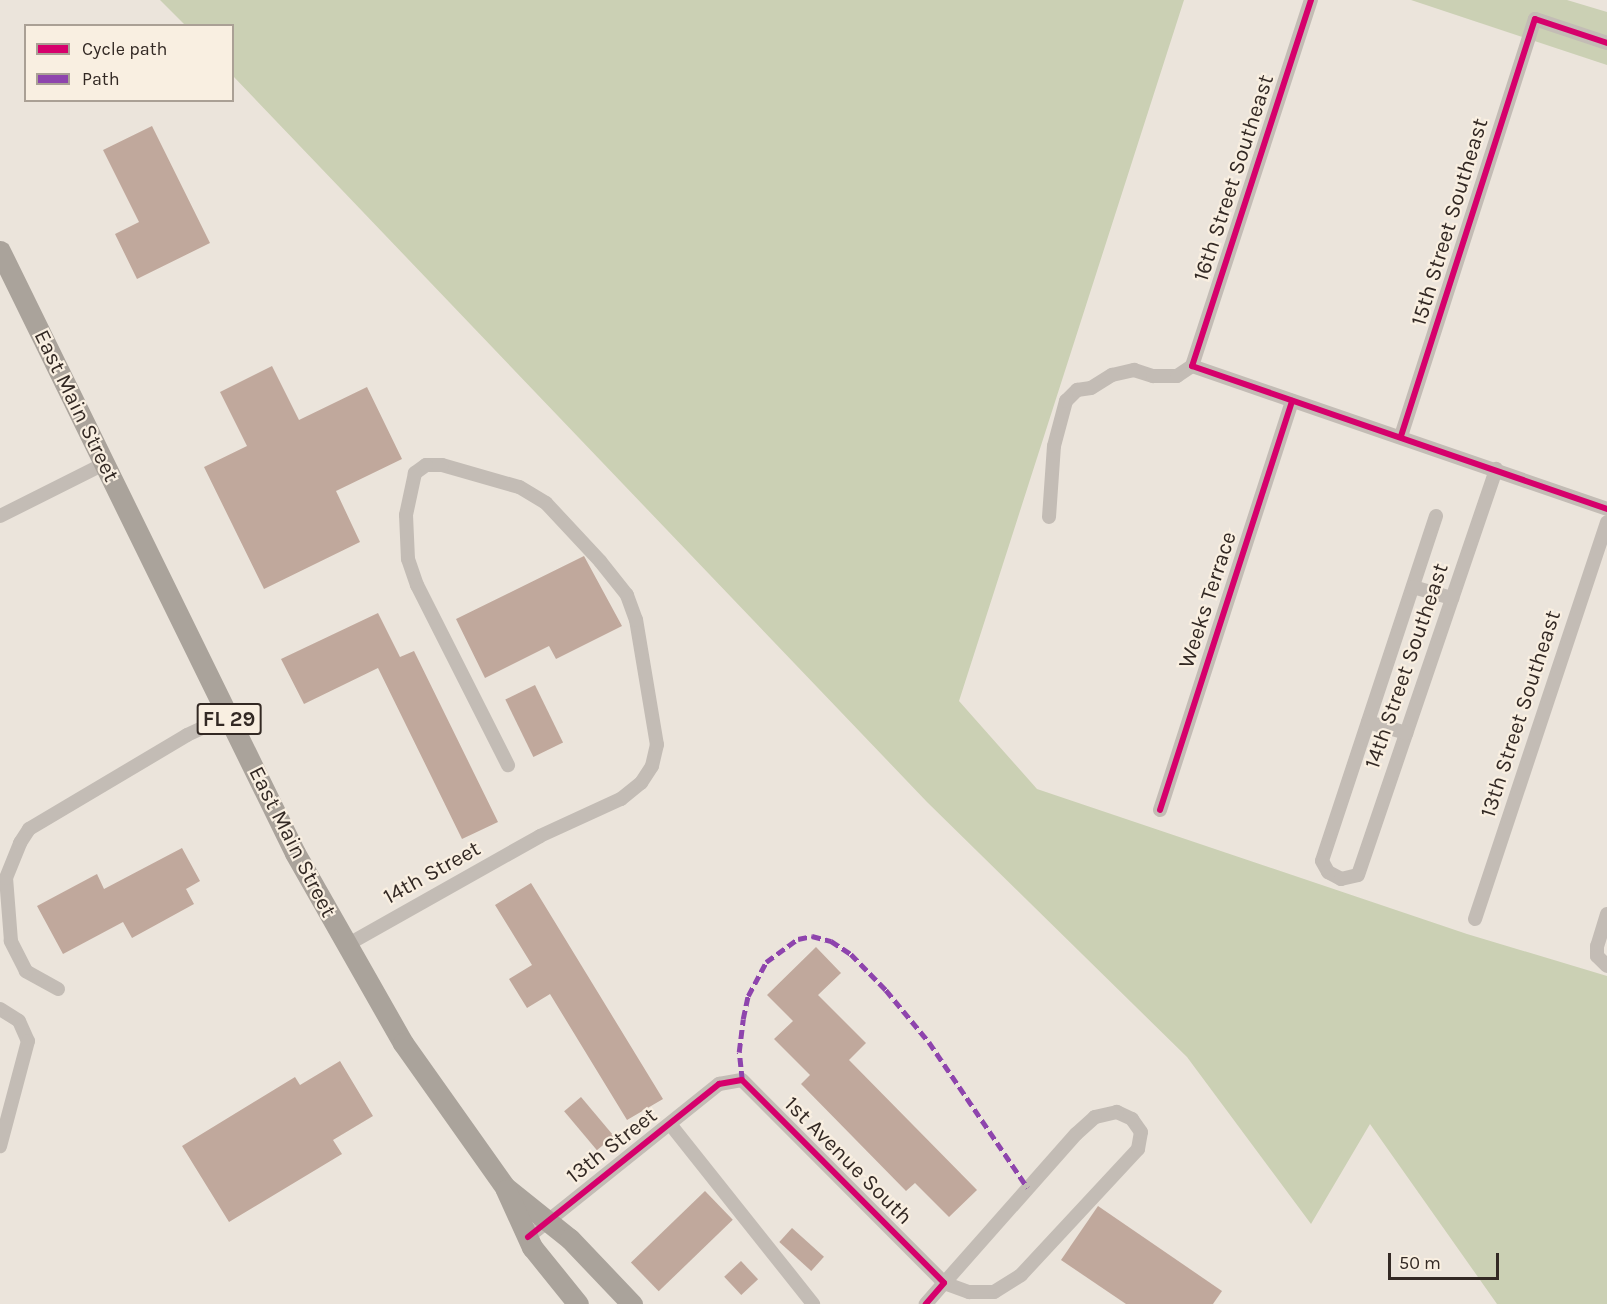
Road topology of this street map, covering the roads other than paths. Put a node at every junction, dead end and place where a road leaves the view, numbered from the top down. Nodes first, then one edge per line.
1 (1311, 0) edge
2 (1607, 43) edge
3 (0, 251) edge
4 (1192, 366) junction
5 (1292, 401) junction
6 (1401, 436) junction
7 (104, 464) junction
8 (1496, 469) junction
9 (1607, 510) edge
10 (0, 516) edge
11 (1436, 516) dead end
12 (1049, 517) dead end
13 (1607, 522) edge
14 (1413, 587) junction
15 (1452, 598) junction
16 (228, 716) junction
17 (1368, 722) junction
18 (1406, 733) junction
19 (508, 765) dead end
20 (1160, 810) dead end
21 (1607, 914) edge
22 (1475, 919) dead end
23 (345, 946) junction
24 (1607, 966) edge
25 (58, 989) dead end
26 (0, 1008) edge
27 (719, 1084) joint
28 (670, 1124) junction
29 (0, 1146) edge
30 (505, 1187) junction
31 (548, 1220) junction
32 (528, 1237) junction
33 (944, 1283) junction
34 (578, 1304) edge
35 (632, 1304) edge
36 (813, 1304) edge
37 (926, 1304) edge

1 - 4 street, 16th Street Southeast
2 - 6 street, 15th Street Southeast
3 - 7 highway, East Main Street / FL 29
4 - 5 street
4 - 12 street
5 - 6 street
5 - 20 street, Weeks Terrace
6 - 8 street
7 - 10 street
7 - 16 highway, East Main Street / FL 29
8 - 9 street
8 - 15 street, 14th Street Southeast
11 - 14 street
13 - 22 street, 13th Street Southeast
14 - 15 street
14 - 17 street
15 - 18 street, 14th Street Southeast
16 - 23 highway, East Main Street / FL 29
16 - 25 street
17 - 18 street
17 - 18 street, 14th Street Southeast
19 - 23 street, 14th Street
21 - 24 street
23 - 30 highway, East Main Street / FL 29
26 - 29 street
27 - 28 street, 13th Street
27 - 33 street, 1st Avenue South
28 - 31 street, 13th Street
28 - 36 street
30 - 31 highway, East Main Street / FL 29
30 - 32 highway, East Main Street / FL 29
31 - 32 street, 13th Street
31 - 35 highway, East Main Street / FL 29
32 - 34 highway, East Main Street / FL 29
33 - 33 street
33 - 37 street

